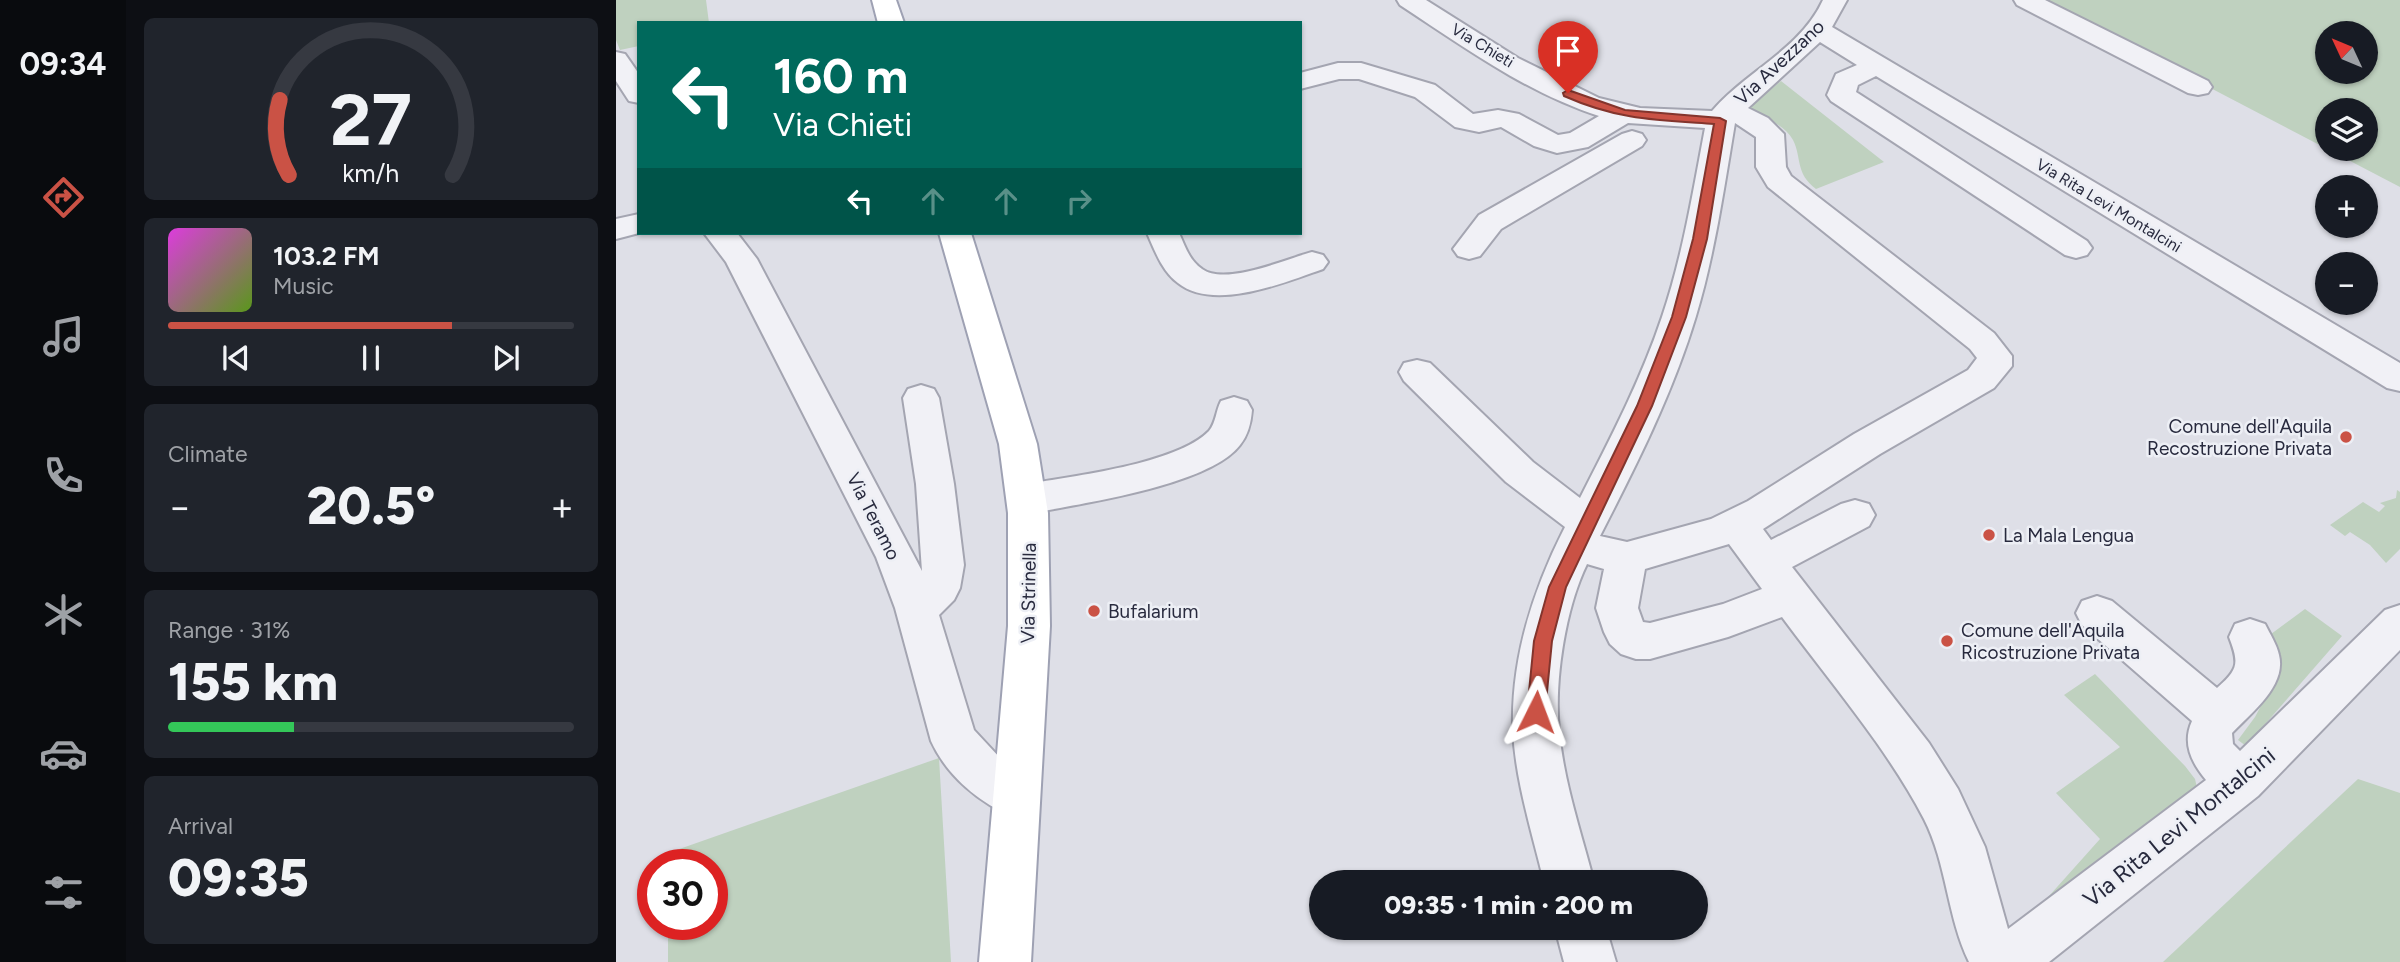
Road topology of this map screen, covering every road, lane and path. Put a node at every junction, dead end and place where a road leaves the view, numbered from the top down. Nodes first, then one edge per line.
1 (884, 0) edge
2 (1409, 0) edge
3 (1835, 0) edge
4 (2026, 0) edge
5 (890, 21) edge
6 (1818, 30) junction
7 (616, 60) edge
8 (1877, 65) junction
9 (1302, 80) edge
10 (2198, 87) dead end
11 (637, 92) edge
12 (1624, 114) junction
13 (1725, 115) junction
14 (1665, 117) junction
15 (637, 224) edge
16 (616, 229) edge
17 (722, 235) edge
18 (957, 235) edge
19 (1164, 235) edge
20 (2076, 248) dead end
21 (1469, 249) dead end
22 (1312, 262) dead end
23 (1417, 372) dead end
24 (2400, 379) edge
25 (921, 398) dead end
26 (1234, 410) dead end
27 (1027, 499) junction
28 (1855, 514) dead end
29 (1737, 525) junction
30 (1582, 534) junction
31 (1627, 558) junction
32 (1778, 579) junction
33 (916, 608) junction
34 (2097, 613) dead end
35 (2400, 622) edge
36 (2249, 637) dead end
37 (2219, 717) junction
38 (2241, 781) junction
39 (1016, 796) junction
40 (1566, 870) edge
41 (1584, 940) edge
42 (1005, 962) edge
43 (1590, 962) edge
44 (1997, 962) edge
45 (2007, 962) edge

1 - 5 main road
2 - 12 street, Via Chieti
3 - 6 street, Via Avezzano
4 - 10 street
6 - 8 street, Via Rita Levi Montalcini
6 - 13 street, Via Avezzano
7 - 11 street
8 - 20 street
8 - 24 street, Via Rita Levi Montalcini
9 - 12 street
12 - 14 street, Via Chieti
13 - 14 street, Via Chieti
13 - 29 street
13 - 30 street, Via Avezzano
14 - 21 street
15 - 16 street
17 - 33 street, Via Teramo
18 - 27 main road, Via Strinella
19 - 22 street
23 - 30 street
25 - 33 street
26 - 27 street
27 - 39 main road, Via Strinella
28 - 32 street
29 - 31 street
29 - 32 street
30 - 31 street
30 - 40 street, Via Avezzano
31 - 32 street
32 - 44 street
33 - 39 street, Via Teramo
34 - 37 street
35 - 38 street, Via Rita Levi Montalcini
36 - 37 street
37 - 38 street
38 - 45 street, Via Rita Levi Montalcini
39 - 42 main road, Via Strinella
41 - 43 street

